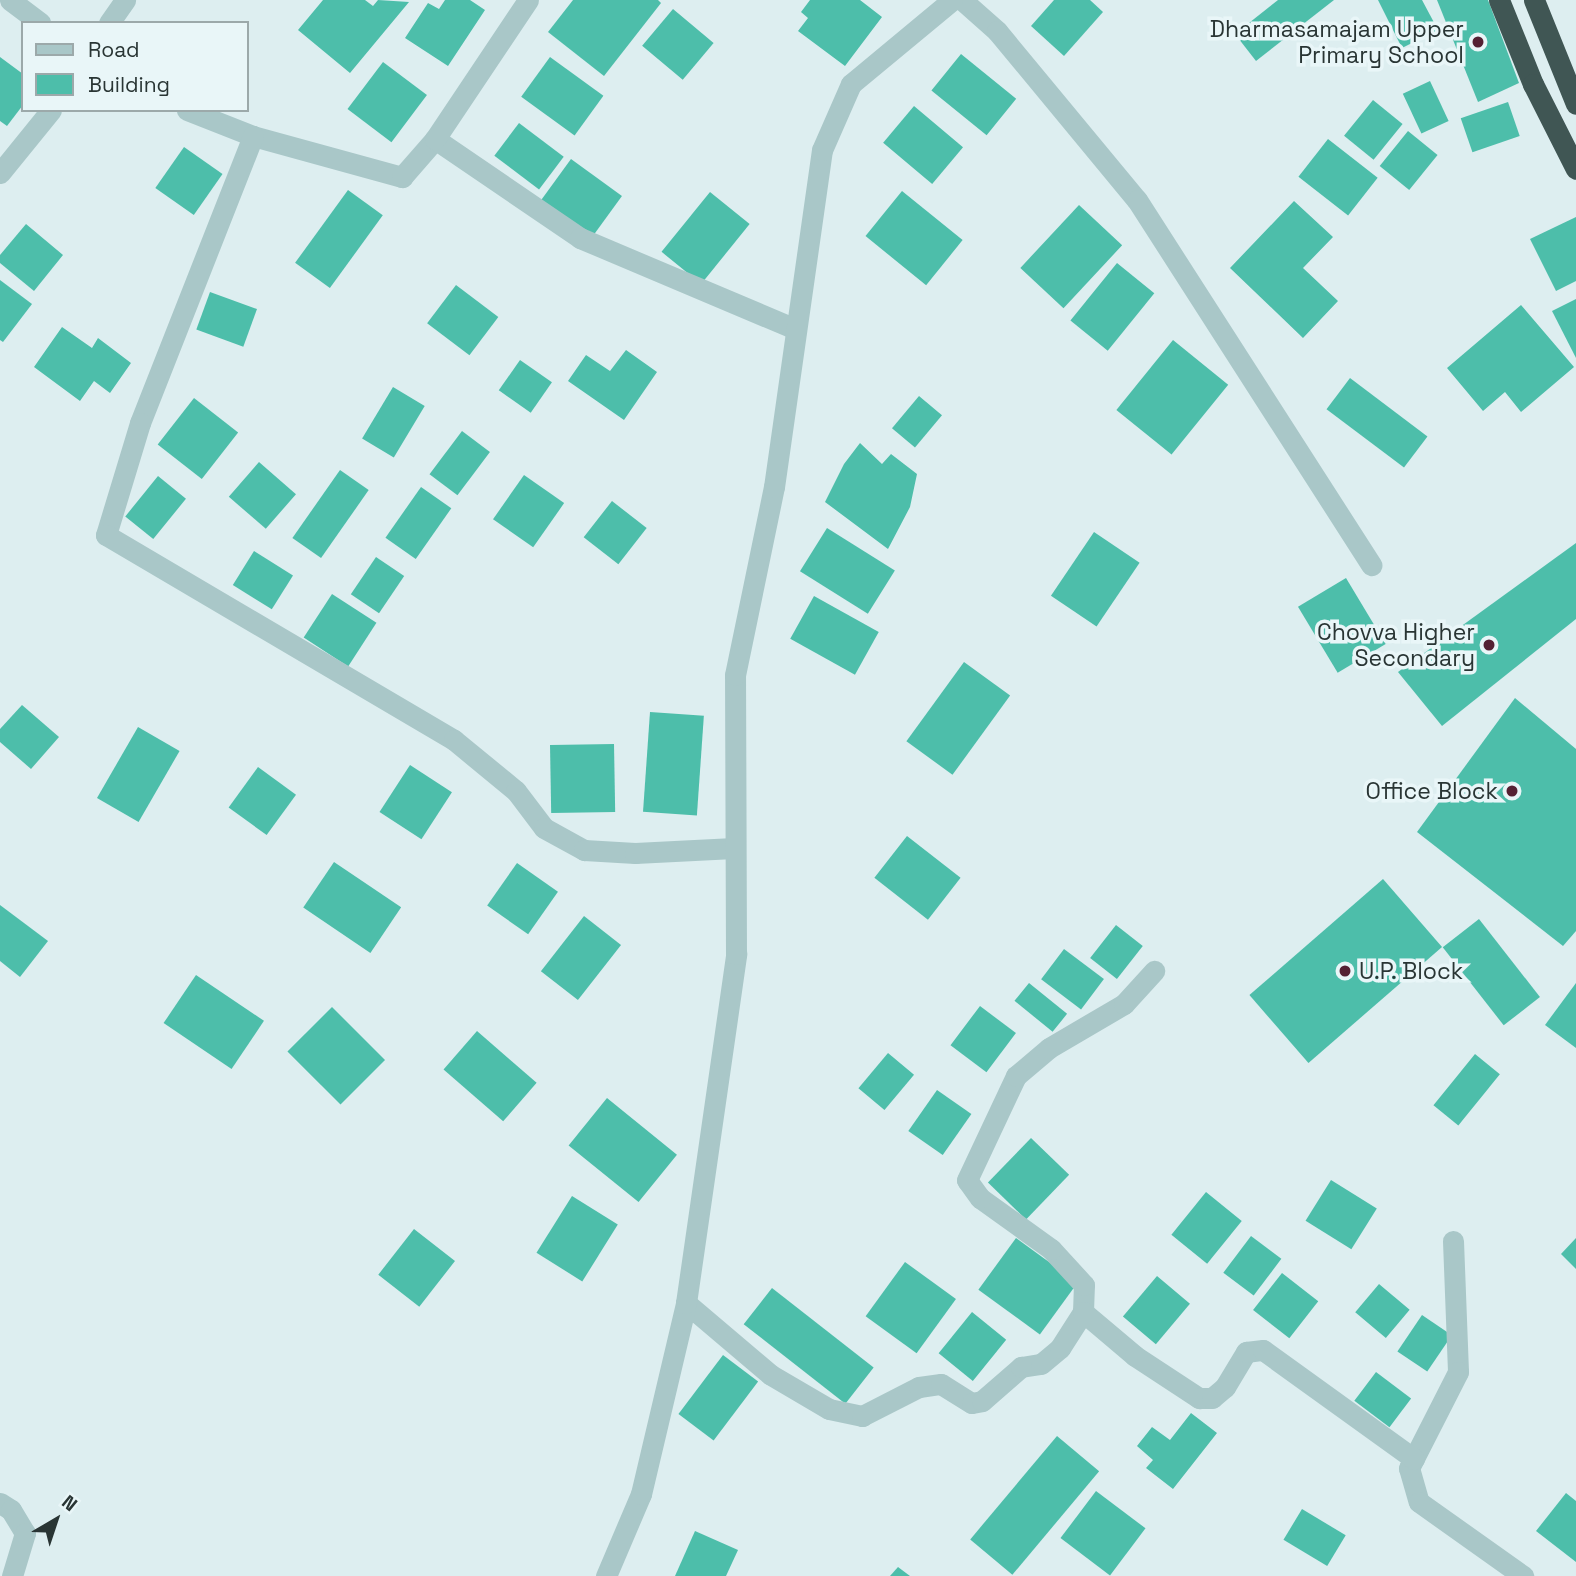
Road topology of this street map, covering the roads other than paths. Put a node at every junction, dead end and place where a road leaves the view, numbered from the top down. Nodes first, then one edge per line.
1 (10, 0) edge
2 (125, 0) edge
3 (528, 0) edge
4 (952, 0) edge
5 (962, 0) edge
6 (1499, 0) edge
7 (1534, 0) edge
8 (37, 21) edge
9 (110, 21) edge
10 (1576, 104) edge
11 (49, 112) edge
12 (192, 112) edge
13 (253, 136) junction
14 (435, 139) junction
15 (1576, 169) edge
16 (0, 173) edge
17 (795, 329) junction
18 (1371, 565) dead end
19 (734, 848) junction
20 (1154, 971) dead end
21 (1454, 1241) dead end
22 (686, 1303) junction
23 (1083, 1312) junction
24 (1415, 1459) junction
25 (0, 1503) edge
26 (12, 1576) edge
27 (606, 1576) edge
28 (1523, 1576) edge

1 - 8 street
2 - 9 street
3 - 14 street
4 - 17 street
5 - 18 street
6 - 15 highway
7 - 10 highway
11 - 16 street
12 - 13 street
13 - 14 street
13 - 19 street
14 - 17 street
17 - 19 street
19 - 22 street
20 - 23 street
21 - 24 street
22 - 23 street
22 - 27 street
23 - 24 street
24 - 28 street
25 - 26 street

